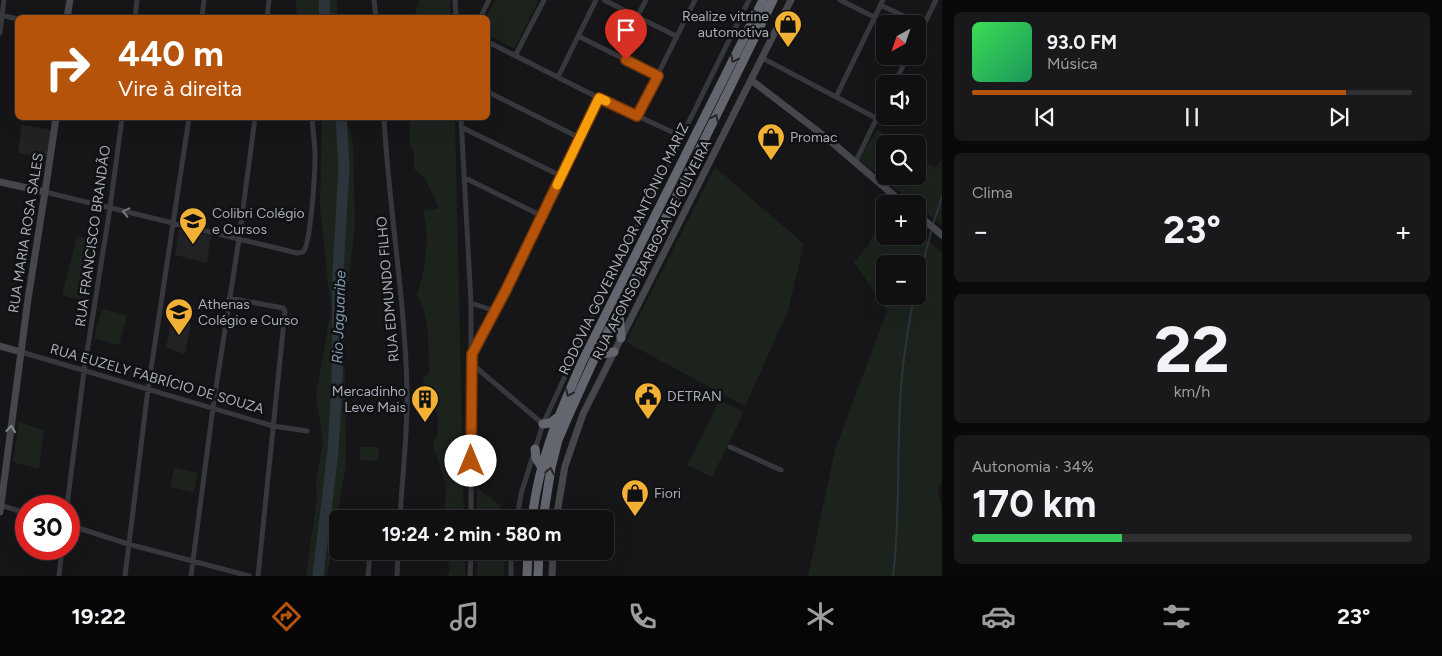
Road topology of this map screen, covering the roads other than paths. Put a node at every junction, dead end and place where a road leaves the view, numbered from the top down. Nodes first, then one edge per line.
1 (4, 0) edge
2 (70, 0) edge
3 (137, 0) edge
4 (204, 0) edge
5 (269, 0) edge
6 (374, 0) edge
7 (455, 0) edge
8 (488, 0) edge
9 (544, 0) edge
10 (596, 0) edge
11 (604, 0) edge
12 (646, 0) edge
13 (695, 0) edge
14 (749, 0) edge
15 (763, 0) edge
16 (773, 0) edge
17 (792, 0) edge
18 (840, 0) edge
19 (936, 0) edge
20 (881, 2) edge
21 (68, 15) edge
22 (134, 15) edge
23 (202, 15) edge
24 (267, 15) edge
25 (376, 15) edge
26 (456, 15) edge
27 (481, 15) edge
28 (905, 15) edge
29 (1, 16) edge
30 (638, 17) junction
31 (874, 17) junction
32 (15, 18) edge
33 (926, 21) edge
34 (0, 33) edge
35 (578, 36) junction
36 (676, 36) junction
37 (490, 43) edge
38 (515, 56) junction
39 (762, 58) junction
40 (658, 76) junction
41 (558, 77) junction
42 (751, 80) junction
43 (490, 93) edge
44 (599, 98) junction
45 (836, 98) junction
46 (637, 116) junction
47 (876, 118) joint
48 (56, 120) edge
49 (122, 120) edge
50 (189, 120) edge
51 (254, 120) edge
52 (312, 120) edge
53 (384, 120) edge
54 (461, 120) edge
55 (461, 127) junction
56 (682, 136) junction
57 (580, 138) junction
58 (855, 163) junction
59 (561, 176) junction
60 (465, 178) junction
61 (0, 182) edge
62 (46, 192) junction
63 (893, 195) edge
64 (110, 208) junction
65 (542, 216) junction
66 (926, 222) edge
67 (174, 223) junction
68 (942, 235) edge
69 (240, 239) junction
70 (229, 298) junction
71 (471, 303) junction
72 (495, 311) junction
73 (619, 312) junction
74 (621, 338) junction
75 (0, 346) edge
76 (21, 352) junction
77 (614, 352) junction
78 (472, 354) junction
79 (596, 355) junction
80 (472, 364) junction
81 (84, 370) junction
82 (148, 389) junction
83 (213, 407) junction
84 (558, 417) junction
85 (543, 424) junction
86 (273, 426) junction
87 (307, 431) dead end
88 (730, 447) dead end
89 (535, 449) junction
90 (541, 466) junction
91 (781, 470) dead end
92 (68, 495) edge
93 (0, 508) edge
94 (400, 510) edge
95 (471, 510) edge
96 (518, 510) edge
97 (534, 510) edge
98 (544, 510) edge
99 (557, 510) edge
100 (15, 511) edge
101 (80, 529) edge
102 (128, 544) junction
103 (61, 560) edge
104 (369, 560) edge
105 (398, 560) edge
106 (470, 560) edge
107 (511, 560) edge
108 (528, 560) edge
109 (539, 560) edge
110 (554, 560) edge
111 (194, 561) junction
112 (555, 575) edge
113 (59, 576) edge
114 (125, 576) edge
115 (192, 576) edge
116 (249, 576) edge
117 (258, 576) edge
118 (368, 576) edge
119 (398, 576) edge
120 (470, 576) edge
121 (510, 576) edge
122 (527, 576) edge
123 (538, 576) edge

1 - 29 street
2 - 21 street
3 - 22 street
4 - 23 street
5 - 24 street
6 - 25 street
7 - 26 street
8 - 27 street
9 - 38 street
10 - 35 street
11 - 30 street
12 - 30 street
13 - 36 street
14 - 56 street
15 -> 84 highway, RODOVIA GOVERNADOR ANTÔNIO MARIZ
73 -> 16 highway, RODOVIA GOVERNADOR ANTÔNIO MARIZ
17 - 39 street, RUA AFONSO BARBOSA DE OLIVEIRA
18 - 31 street
19 - 33 street
20 - 28 street
20 - 31 street
29 - 32 street
29 - 34 street
30 - 36 street
31 - 45 street
35 - 40 street
35 - 41 street
36 - 40 street
37 - 38 street
38 - 41 street
39 - 42 street, RUA AFONSO BARBOSA DE OLIVEIRA
39 - 45 street
40 - 46 street
41 - 44 street
42 - 58 street
42 - 74 street, RUA AFONSO BARBOSA DE OLIVEIRA
43 - 57 street
44 - 46 street
44 - 57 street
45 - 47 street
46 - 56 street
47 - 58 street
48 - 62 street, RUA MARIA ROSA SALES
49 - 64 street, RUA FRANCISCO BRANDÃO
50 - 67 street
51 - 69 street
52 - 69 street
53 - 94 street, RUA EDMUNDO FILHO
54 - 55 street
55 - 59 street
55 - 60 street
56 - 85 street
57 - 59 street
58 - 63 street
59 - 65 street
60 - 65 street
60 - 71 street
61 - 62 street
62 - 64 street
62 - 76 street, RUA MARIA ROSA SALES
67 -> 64 street
64 - 81 street, RUA FRANCISCO BRANDÃO
65 - 72 street
66 - 68 street
67 - 69 street
67 - 82 street
69 - 70 street
70 - 83 street
70 - 86 street
71 - 72 street
71 - 78 street
72 - 78 street
73 - 74 highway
73 - 79 highway, RODOVIA GOVERNADOR ANTÔNIO MARIZ
74 - 77 street, RUA AFONSO BARBOSA DE OLIVEIRA
75 - 76 street, RUA EUZELY FABRÍCIO DE SOUZA
76 - 81 street, RUA EUZELY FABRÍCIO DE SOUZA
93 -> 76 street, RUA MARIA ROSA SALES
77 - 79 highway
77 - 99 street, RUA AFONSO BARBOSA DE OLIVEIRA
78 - 80 street
98 -> 79 highway, RODOVIA GOVERNADOR ANTÔNIO MARIZ
80 - 85 street
80 - 95 street
81 - 82 street, RUA EUZELY FABRÍCIO DE SOUZA
81 - 92 street, RUA FRANCISCO BRANDÃO
82 - 83 street, RUA EUZELY FABRÍCIO DE SOUZA
82 - 102 street
83 - 86 street, RUA EUZELY FABRÍCIO DE SOUZA
83 - 111 street
84 - 85 highway
84 - 90 highway, RODOVIA GOVERNADOR ANTÔNIO MARIZ
85 - 89 street
86 - 87 street, RUA EUZELY FABRÍCIO DE SOUZA
86 - 117 street
88 - 91 street
89 - 90 highway
89 - 96 street
90 - 97 highway, RODOVIA GOVERNADOR ANTÔNIO MARIZ
93 - 100 street
101 - 102 street
102 - 111 street
102 - 114 street
103 - 113 street
104 - 118 street
105 - 119 street
106 - 120 street
107 - 121 street
108 - 122 highway
109 - 123 highway
110 - 112 street
111 - 115 street
111 - 116 street

